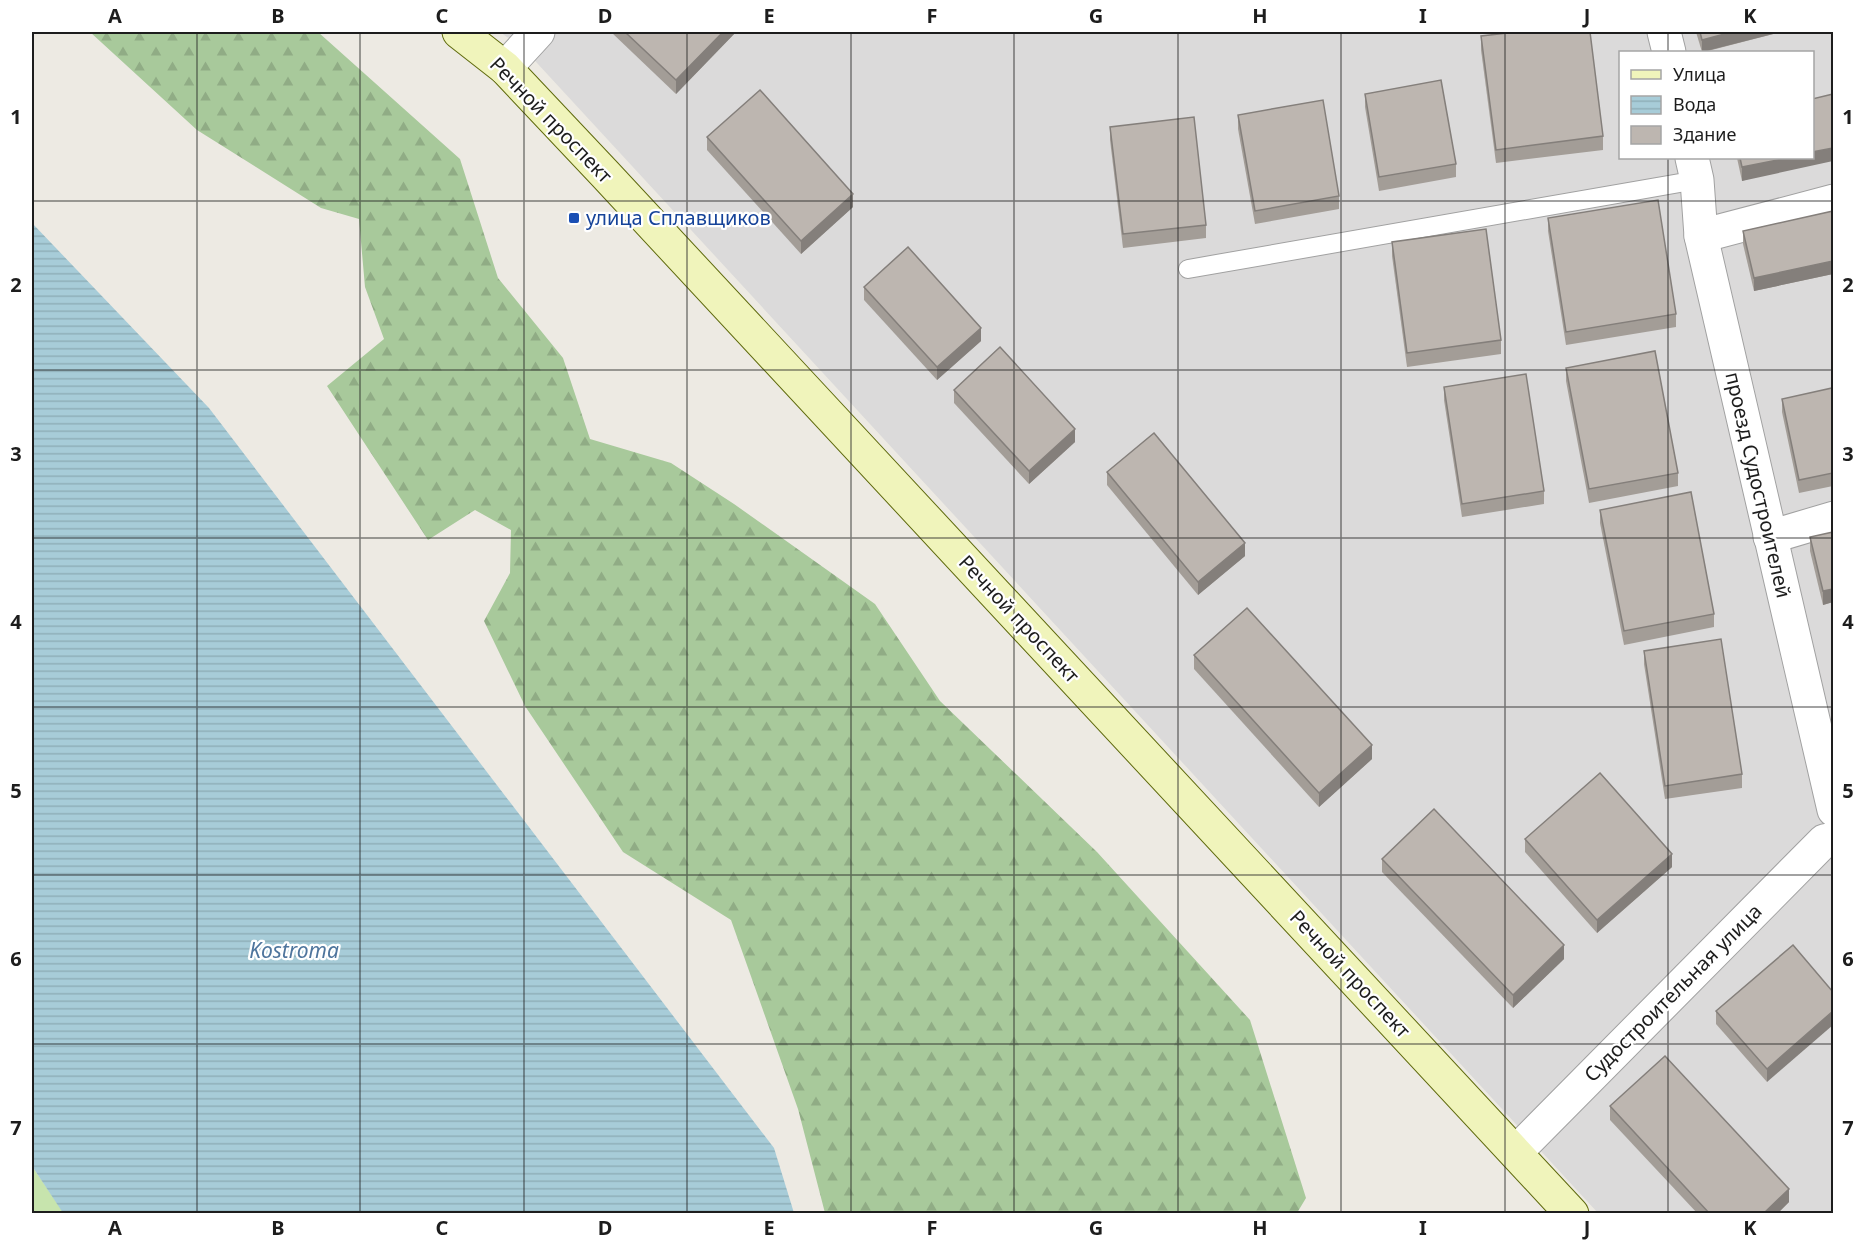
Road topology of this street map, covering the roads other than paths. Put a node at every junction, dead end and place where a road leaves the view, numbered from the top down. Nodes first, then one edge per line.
1 (459, 32) edge
2 (538, 32) edge
3 (1664, 32) edge
4 (1669, 51) edge
5 (505, 68) junction
6 (1694, 169) edge
7 (1833, 201) edge
8 (1701, 236) junction
9 (1188, 269) dead end
10 (1833, 518) edge
11 (1770, 537) junction
12 (1833, 810) edge
13 (1833, 839) edge
14 (1516, 1152) junction
15 (1572, 1214) edge

1 - 5 street, Речной проспект
2 - 5 street
3 - 4 street
5 - 14 street, Речной проспект
6 - 8 street, проезд Судостроителей
6 - 9 lane
7 - 8 street
8 - 11 street, проезд Судостроителей
10 - 11 street
11 - 12 street, проезд Судостроителей
13 - 14 street, Судостроительная улица
14 - 15 street, Речной проспект

